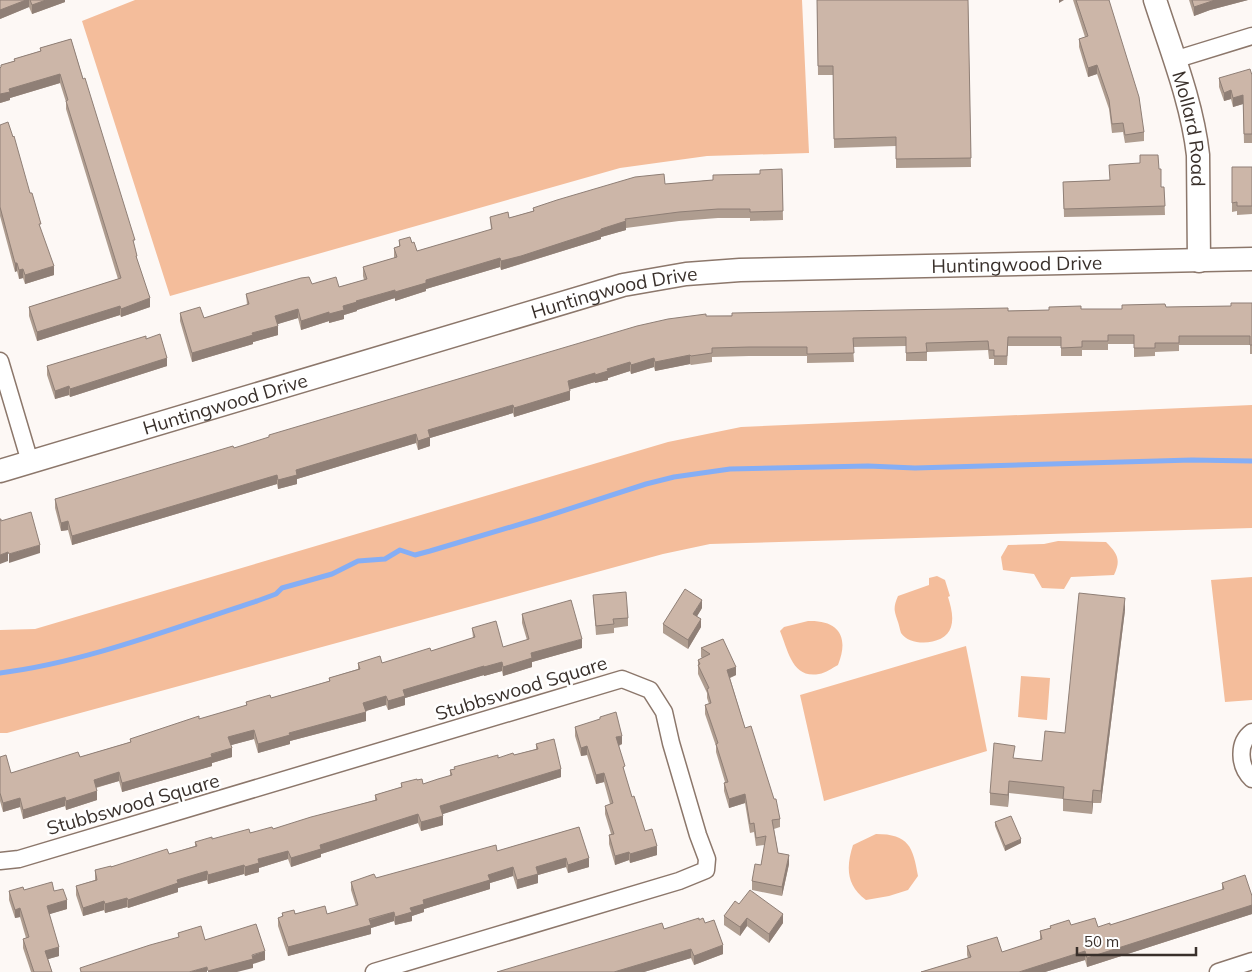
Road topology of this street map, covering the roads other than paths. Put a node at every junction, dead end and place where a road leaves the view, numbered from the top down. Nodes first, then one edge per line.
1 (1155, 0) edge
2 (1252, 36) edge
3 (1174, 60) junction
4 (1252, 259) edge
5 (1199, 261) junction
6 (0, 362) edge
7 (30, 462) junction
8 (0, 471) edge
9 (1252, 732) edge
10 (1252, 779) edge
11 (0, 862) edge
12 (1252, 961) edge
13 (374, 972) edge
14 (1218, 972) edge

1 - 3 street, Mollard Road
2 - 3 street
3 - 5 street, Mollard Road
4 - 5 street, Huntingwood Drive
5 - 7 street, Huntingwood Drive
6 - 7 street
7 - 8 street, Huntingwood Drive
9 - 10 street
11 - 13 street, Stubbswood Square
12 - 14 street

